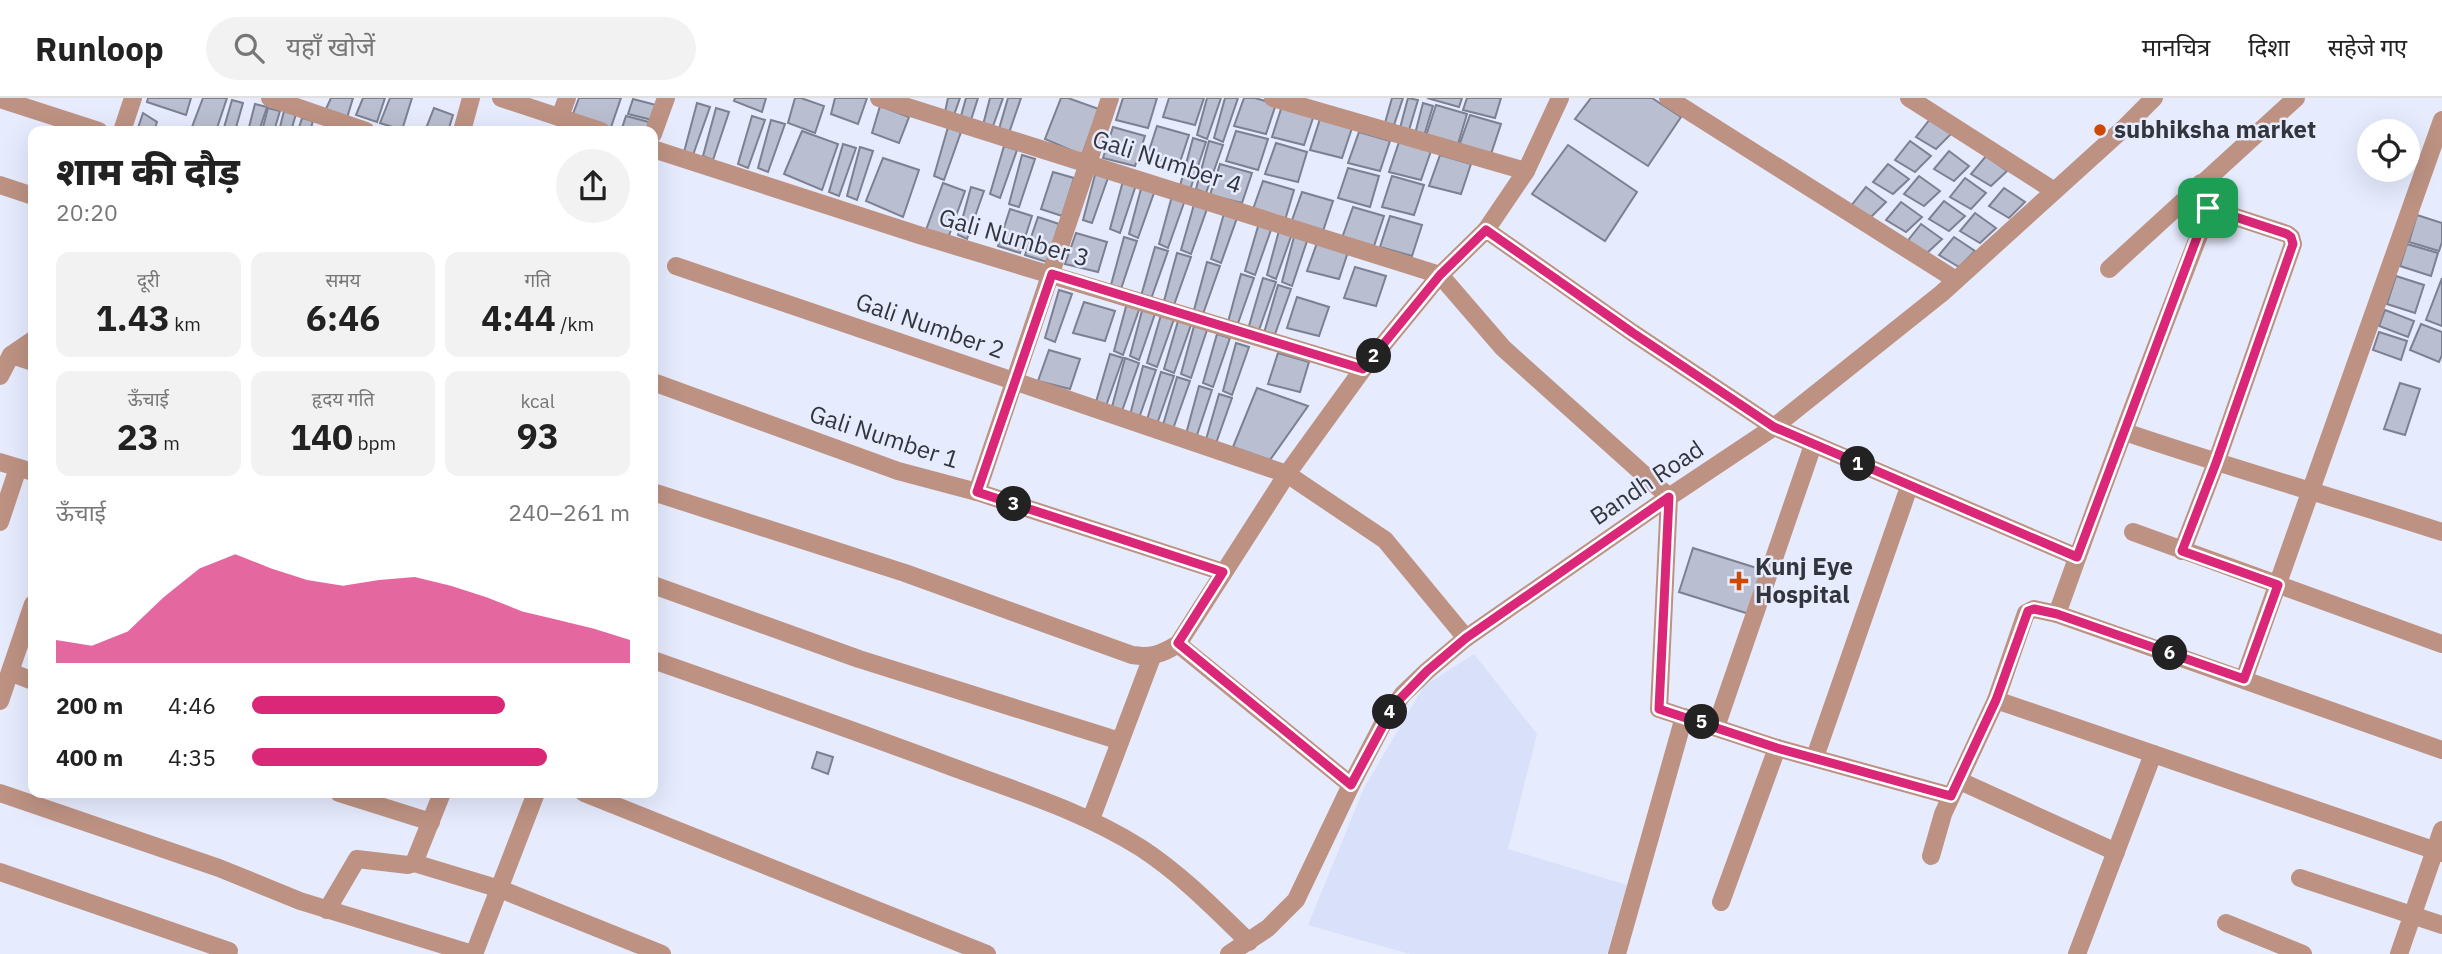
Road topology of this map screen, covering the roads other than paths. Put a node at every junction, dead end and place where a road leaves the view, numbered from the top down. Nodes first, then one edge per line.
1 (133, 98) edge
2 (270, 98) edge
3 (471, 98) edge
4 (501, 98) edge
5 (567, 98) edge
6 (666, 98) edge
7 (879, 98) edge
8 (1110, 98) edge
9 (1273, 98) edge
10 (1668, 98) edge
11 (1909, 98) edge
12 (2154, 98) edge
13 (2296, 98) edge
14 (0, 99) edge
15 (1556, 99) edge
16 (560, 117) junction
17 (2442, 120) edge
18 (84, 126) edge
19 (124, 126) edge
20 (351, 126) edge
21 (463, 126) edge
22 (586, 126) edge
23 (656, 126) edge
24 (658, 151) edge
25 (1087, 162) junction
26 (1526, 171) junction
27 (2201, 183) junction
28 (0, 185) edge
29 (2053, 190) junction
30 (28, 194) edge
31 (2208, 208) junction
32 (1486, 230) junction
33 (676, 266) dead end
34 (2109, 269) dead end
35 (1052, 274) junction
36 (1440, 275) junction
37 (1956, 280) junction
38 (28, 343) edge
39 (11, 355) junction
40 (28, 360) edge
41 (1363, 369) junction
42 (0, 376) edge
43 (1015, 381) junction
44 (658, 384) edge
45 (1774, 427) junction
46 (2125, 432) junction
47 (1813, 445) junction
48 (0, 462) edge
49 (2216, 463) junction
50 (26, 470) edge
51 (1287, 474) junction
52 (1909, 486) junction
53 (2310, 489) junction
54 (977, 492) junction
55 (658, 494) edge
56 (1669, 497) junction
57 (0, 522) edge
58 (2133, 531) dead end
59 (2442, 532) edge
60 (2182, 551) junction
61 (2077, 557) junction
62 (1223, 572) junction
63 (2278, 585) junction
64 (658, 587) edge
65 (2057, 614) junction
66 (28, 619) edge
67 (1466, 638) junction
68 (1178, 643) junction
69 (2442, 644) edge
70 (1152, 657) junction
71 (658, 662) edge
72 (10, 672) junction
73 (28, 679) edge
74 (2244, 679) junction
75 (1996, 700) junction
76 (0, 701) edge
77 (1684, 717) junction
78 (1716, 727) junction
79 (1120, 741) junction
80 (1777, 748) junction
81 (2442, 750) edge
82 (2153, 754) junction
83 (1815, 757) junction
84 (1351, 785) junction
85 (1956, 789) junction
86 (0, 793) edge
87 (28, 798) edge
88 (355, 798) edge
89 (440, 798) edge
90 (534, 798) edge
91 (597, 798) edge
92 (43, 800) edge
93 (1090, 819) junction
94 (431, 822) junction
95 (2442, 830) edge
96 (2116, 852) junction
97 (2438, 852) edge
98 (1931, 856) dead end
99 (414, 863) junction
100 (0, 872) edge
101 (2300, 878) dead end
102 (500, 889) junction
103 (1721, 902) dead end
104 (327, 910) junction
105 (2413, 915) junction
106 (2226, 923) dead end
107 (2442, 925) edge
108 (1249, 942) junction
109 (229, 951) dead end
110 (474, 954) edge
111 (662, 954) edge
112 (987, 954) edge
113 (1229, 954) edge
114 (1617, 954) edge
115 (2077, 954) edge
116 (2303, 954) edge
117 (2399, 954) edge

1 - 19 street
2 - 20 street
3 - 21 street
4 - 16 street
5 - 16 street
6 - 23 street
7 - 25 street, Gali Number 4
8 - 25 street
9 - 26 street
10 - 37 street
11 - 29 street
12 - 29 street, Bandh Road
13 - 27 street
14 - 18 street
15 - 26 street
16 - 22 street
17 - 53 street
24 - 35 street, Gali Number 3
25 - 35 street
25 - 36 street, Gali Number 4
26 - 32 street
27 - 31 street
27 - 34 street
28 - 30 street
29 - 37 street, Bandh Road
31 - 46 street
31 - 49 street
32 - 36 street
32 - 45 street
33 - 43 street, Gali Number 2
35 - 41 street, Gali Number 3
35 - 43 street
36 - 41 street
36 - 56 street
37 - 45 street, Bandh Road
38 - 39 street
39 - 40 street
39 - 42 street
41 - 51 street
43 - 51 street, Gali Number 2
43 - 54 street
44 - 54 street, Gali Number 1
45 - 47 street
45 - 56 street, Bandh Road
46 - 49 street
46 - 61 street
47 - 52 street
47 - 78 street
48 - 50 street
49 - 53 street
49 - 60 street
50 - 57 street
51 - 62 street
51 - 67 street, Gali Number 2
52 - 61 street
52 - 83 street
53 - 59 street
53 - 63 street
54 - 62 street, Gali Number 1
55 - 70 street
56 - 67 street, Bandh Road
56 - 77 street
58 - 60 street
60 - 63 street
61 - 65 street
62 - 68 street
63 - 69 street
63 - 74 street
64 - 79 street
65 - 74 street
65 - 75 street
66 - 72 street
67 - 84 street, Bandh Road
68 - 70 street
68 - 84 street
70 - 79 street
71 - 93 street
72 - 73 street
72 - 76 street
74 - 81 street
75 - 82 street
75 - 85 street
77 - 78 street
77 - 114 street
78 - 80 street
79 - 93 street
80 - 83 street
80 - 103 street
82 - 96 street
82 - 97 street
83 - 85 street
84 - 108 street, Bandh Road
85 - 96 street
85 - 98 street
86 - 87 street
88 - 94 street
89 - 94 street
90 - 102 street
91 - 112 street
92 - 104 street
93 - 108 street
94 - 99 street
95 - 97 street
96 - 115 street
97 - 105 street
99 - 102 street
99 - 104 street
100 - 109 street
101 - 105 street
102 - 110 street
102 - 111 street
104 - 110 street
105 - 107 street
105 - 117 street
106 - 116 street
108 - 113 street, Bandh Road

